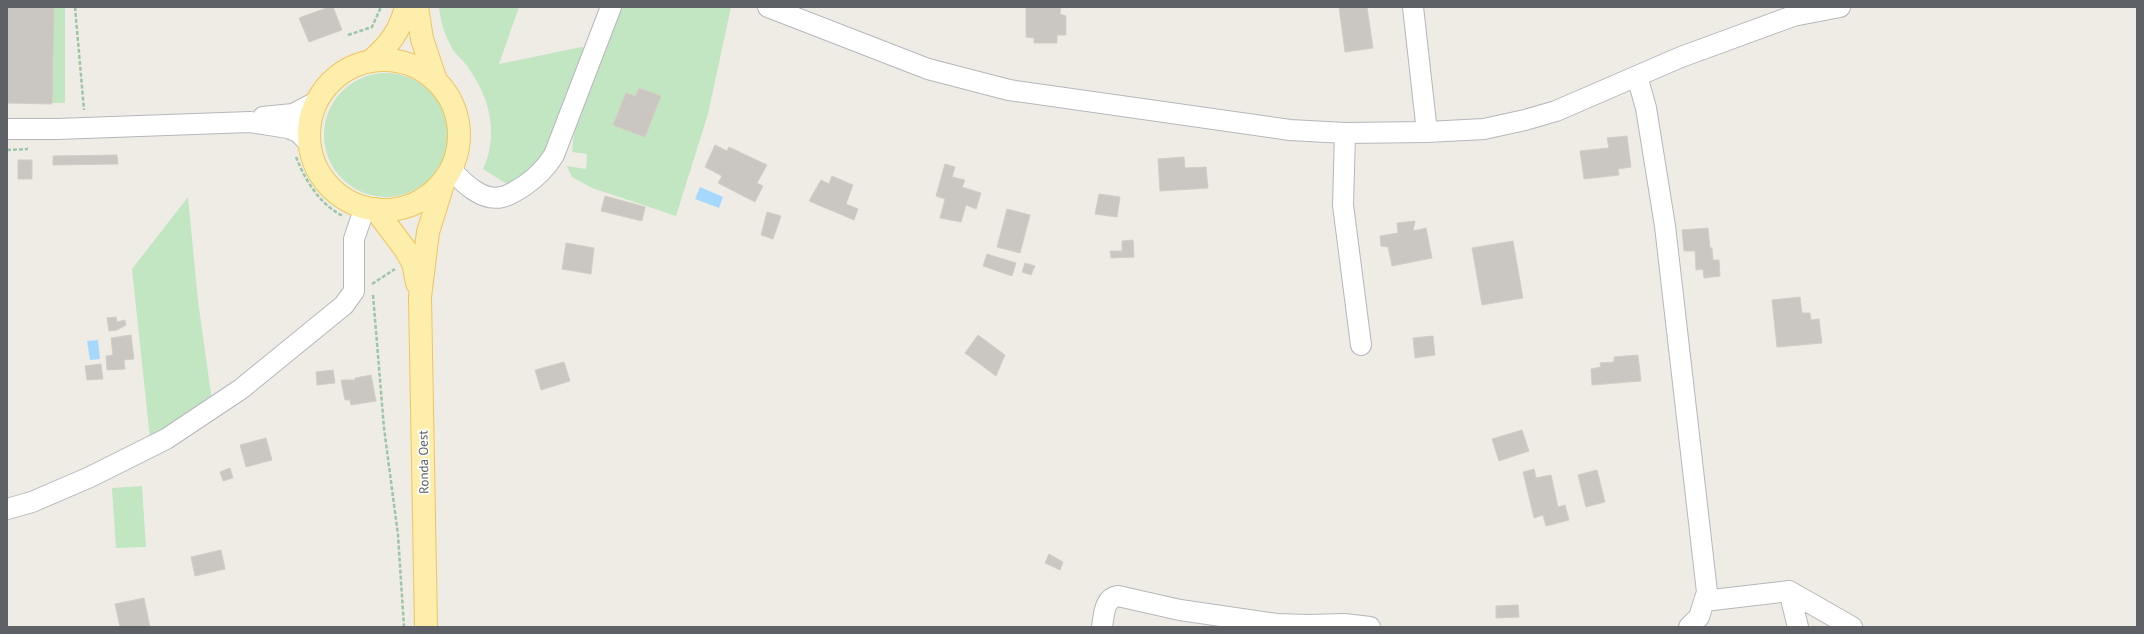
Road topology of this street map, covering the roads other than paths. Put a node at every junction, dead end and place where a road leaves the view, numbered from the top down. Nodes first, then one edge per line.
1 (406, 7) edge
2 (417, 7) edge
3 (610, 7) edge
4 (768, 7) edge
5 (1413, 7) edge
6 (1840, 7) edge
7 (1792, 12) edge
8 (372, 60) junction
9 (1637, 76) junction
10 (435, 78) junction
11 (316, 102) junction
12 (250, 122) junction
13 (7, 129) edge
14 (1427, 132) junction
15 (1346, 133) junction
16 (302, 148) junction
17 (448, 175) junction
18 (366, 213) junction
19 (420, 297) junction
20 (1361, 345) dead end
21 (7, 509) edge
22 (1789, 591) junction
23 (1704, 601) junction
24 (426, 627) edge
25 (1102, 627) edge
26 (1370, 627) edge
27 (1689, 627) edge
28 (1798, 627) edge
29 (1852, 627) edge

1 - 8 main road
2 - 10 main road
3 - 17 street
4 - 15 street
5 - 14 street
6 - 7 street
7 - 9 street
8 - 10 main road
8 - 11 main road
9 - 14 street
9 - 23 street
10 - 17 main road, Ronda Oest
11 - 12 street
11 - 16 main road
12 - 13 street
12 - 16 street
14 - 15 street
15 - 20 street
16 - 18 main road
17 - 18 main road
17 - 19 main road, Ronda Oest
18 - 19 main road, Ronda Oest
18 - 21 street
19 - 24 main road, Ronda Oest
22 - 23 street
22 - 28 street
22 - 29 street
23 - 27 street
25 - 26 street

